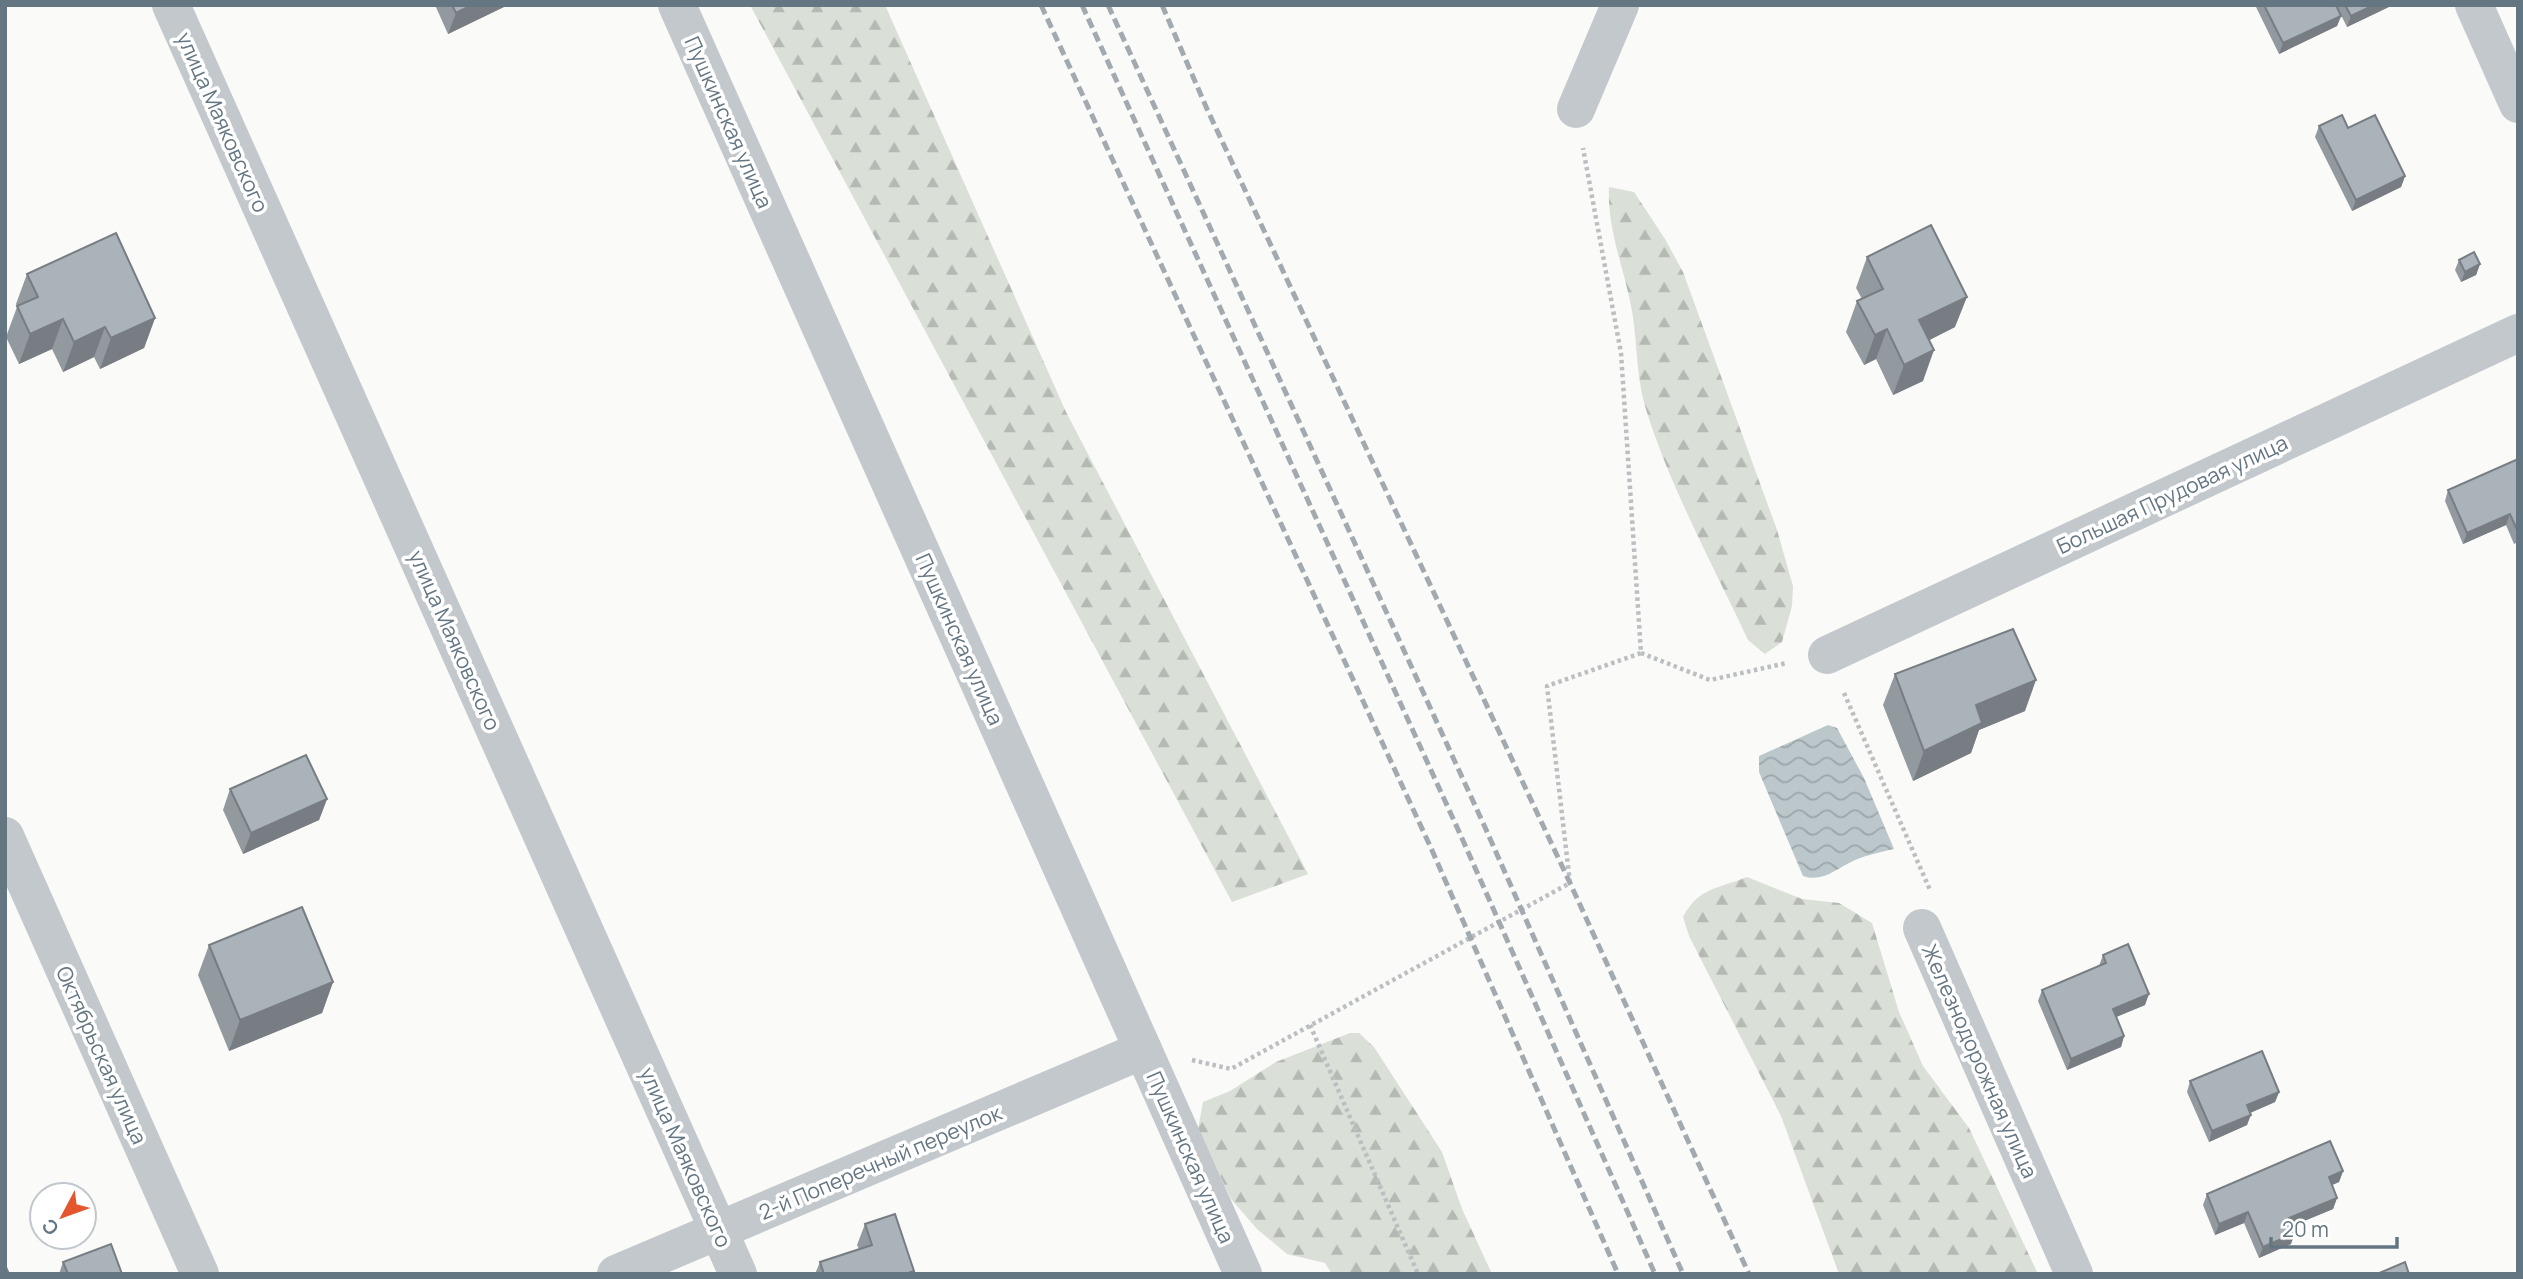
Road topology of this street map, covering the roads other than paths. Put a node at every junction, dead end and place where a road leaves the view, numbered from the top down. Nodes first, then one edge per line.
1 (171, 5) edge
2 (677, 5) edge
3 (1620, 5) edge
4 (2474, 5) edge
5 (2518, 104) edge
6 (1576, 109) road end
7 (2518, 333) edge
8 (1827, 655) road end
9 (5, 836) edge
10 (1922, 928) road end
11 (1143, 1050) junction
12 (719, 1230) junction
13 (200, 1274) edge
14 (616, 1274) edge
15 (738, 1274) edge
16 (1243, 1274) edge
17 (2074, 1274) edge

1 - 12 street, улица Маяковского
2 - 11 street, Пушкинская улица
3 - 6 street
4 - 5 street
7 - 8 street, Большая Прудовая улица
9 - 13 street, Октябрьская улица
10 - 17 street, Железнодорожная улица
11 - 12 street, 2-й Поперечный переулок
11 - 16 street, Пушкинская улица
12 - 14 street, 2-й Поперечный переулок
12 - 15 street, улица Маяковского

